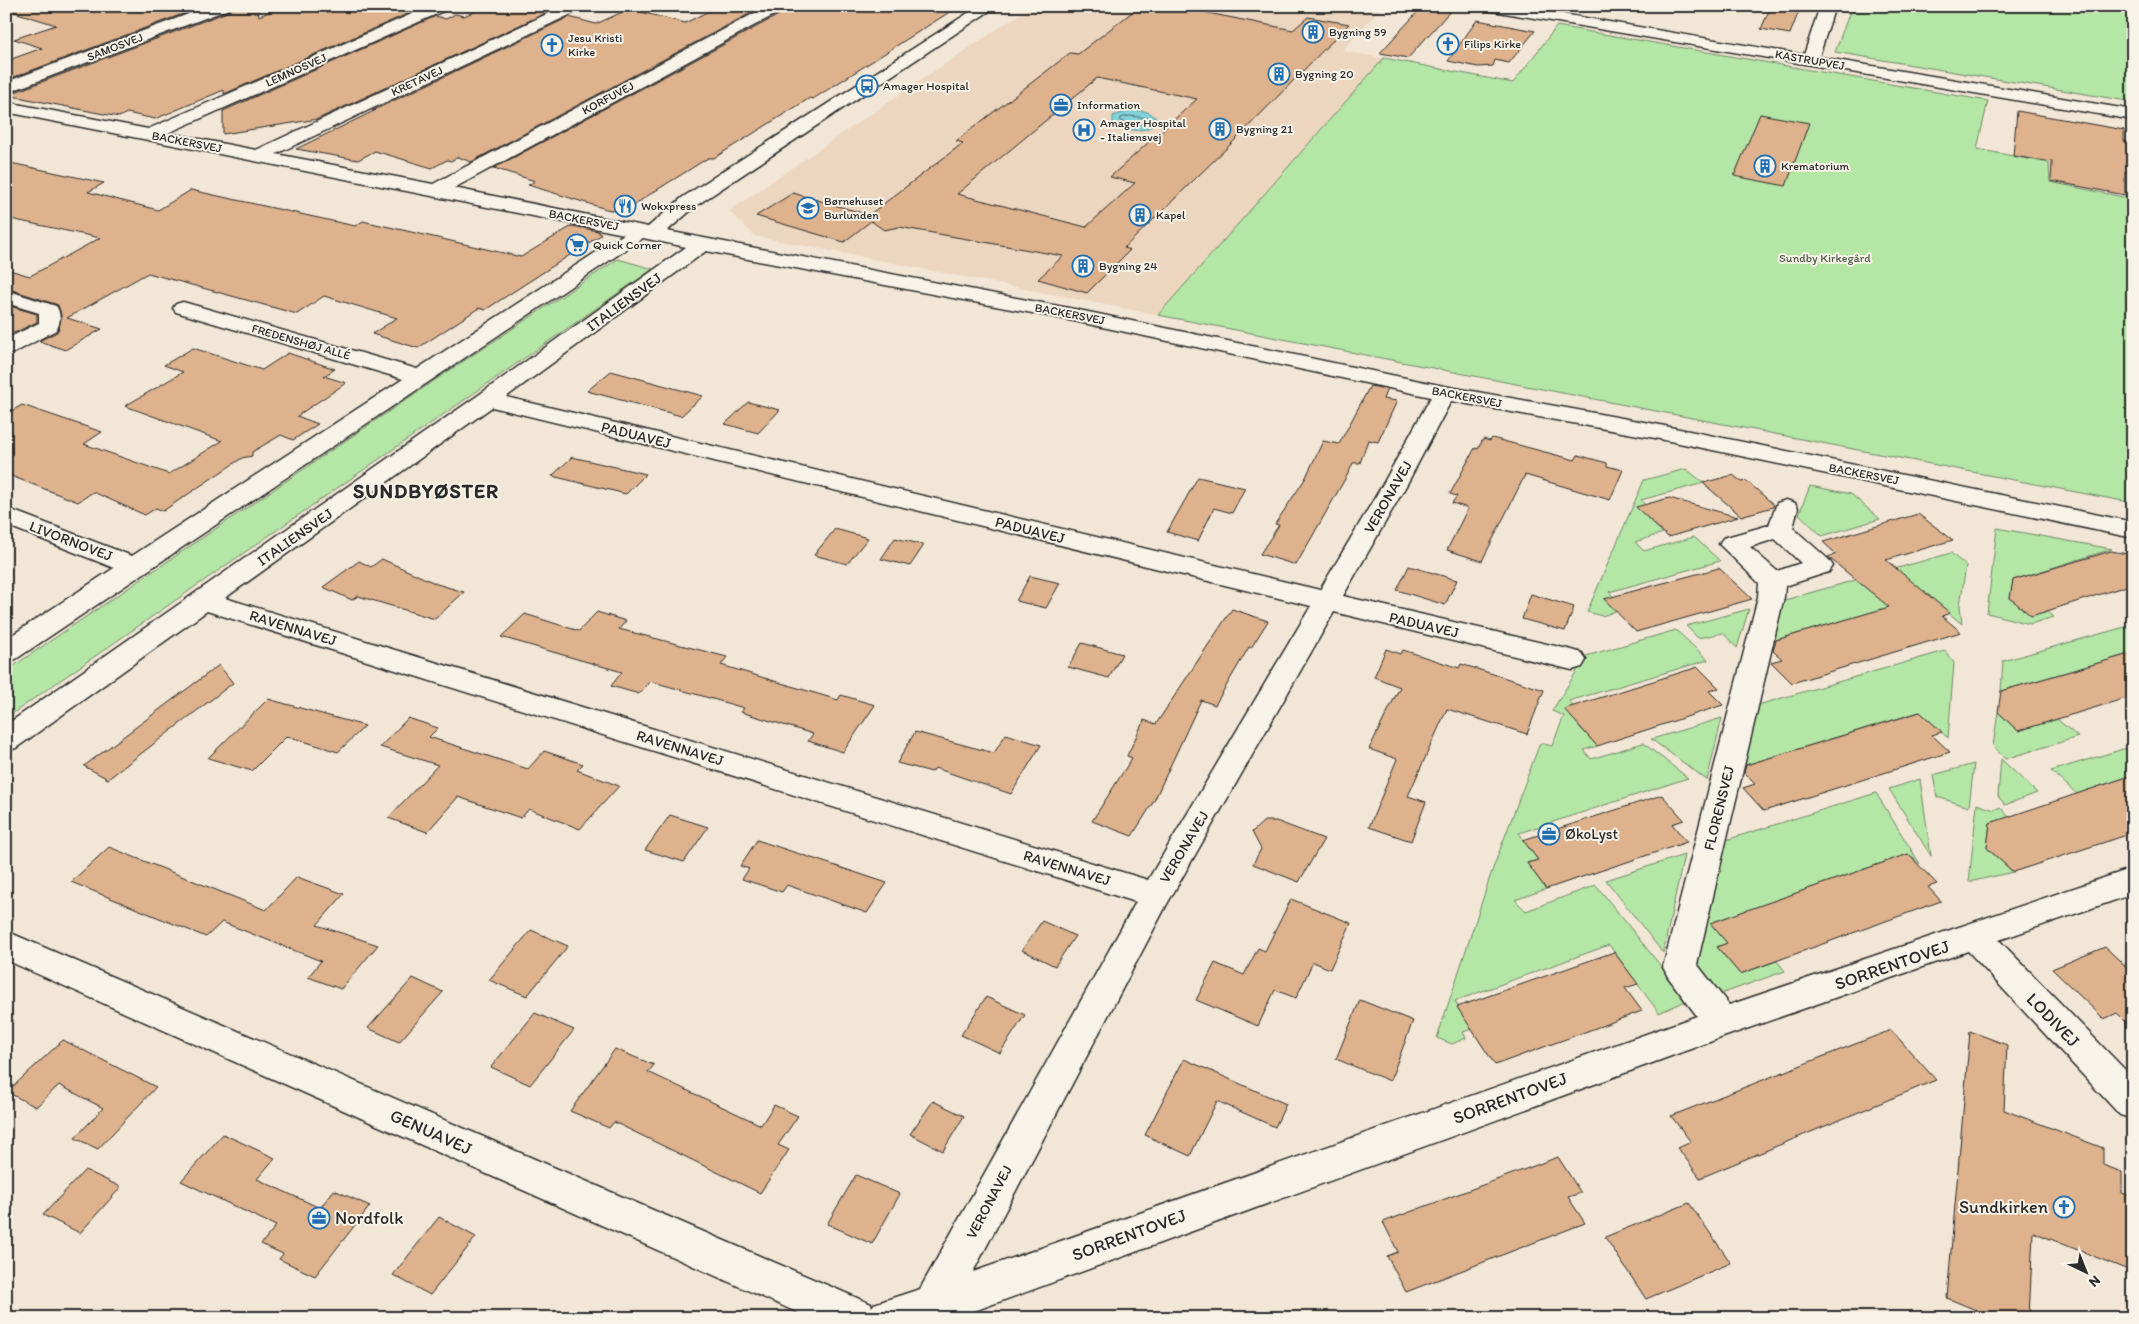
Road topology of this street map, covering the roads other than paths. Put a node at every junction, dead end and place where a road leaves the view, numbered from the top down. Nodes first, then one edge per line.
1 (224, 6) edge
2 (443, 6) edge
3 (577, 6) edge
4 (780, 6) edge
5 (990, 6) edge
6 (1488, 6) edge
7 (1828, 6) edge
8 (1517, 8) edge
9 (1810, 60) junction
10 (6, 88) edge
11 (6, 108) edge
12 (2133, 115) edge
13 (148, 135) junction
14 (257, 156) junction
15 (436, 190) junction
16 (647, 232) junction
17 (703, 244) junction
18 (6, 296) edge
19 (183, 308) dead end
20 (6, 348) edge
21 (420, 377) junction
22 (1444, 393) junction
23 (488, 399) junction
24 (6, 516) edge
25 (2133, 530) edge
26 (136, 567) junction
27 (1772, 581) junction
28 (204, 601) junction
29 (1327, 602) junction
30 (6, 652) edge
31 (1572, 660) dead end
32 (6, 740) edge
33 (2133, 882) edge
34 (1156, 895) junction
35 (1974, 936) junction
36 (6, 945) edge
37 (1722, 1022) junction
38 (2133, 1103) edge
39 (933, 1306) junction
40 (857, 1318) edge
41 (888, 1318) edge

1 - 10 street, SAMOSVEJ
2 - 13 street, LEMNOSVEJ
3 - 14 street, KRETAVEJ
4 - 15 street, KORFUVEJ
5 - 16 street
6 - 8 street, KASTRUPVEJ
7 - 9 street
8 - 9 street, KASTRUPVEJ
9 - 12 street, KASTRUPVEJ
11 - 13 street, BACKERSVEJ
13 - 14 street, BACKERSVEJ
14 - 15 street, BACKERSVEJ
15 - 16 street, BACKERSVEJ
16 - 17 street, BACKERSVEJ
16 - 21 street
17 - 22 street, BACKERSVEJ
17 - 23 street, ITALIENSVEJ
18 - 20 street
19 - 21 street, FREDENSHØJ ALLÉ
21 - 26 street
22 - 25 street, BACKERSVEJ
22 - 29 street, VERONAVEJ
23 - 28 street, ITALIENSVEJ
23 - 29 street, PADUAVEJ
24 - 26 street, LIVORNOVEJ
26 - 30 street
27 - 27 street
27 - 37 street, FLORENSVEJ
28 - 32 street, ITALIENSVEJ
28 - 34 street, RAVENNAVEJ
29 - 31 street, PADUAVEJ
29 - 34 street, VERONAVEJ
33 - 35 street, SORRENTOVEJ
34 - 39 street, VERONAVEJ
35 - 37 street, SORRENTOVEJ
35 - 38 street, LODIVEJ
36 - 40 street, GENUAVEJ
37 - 39 street, SORRENTOVEJ
39 - 41 street, SORRENTOVEJ

